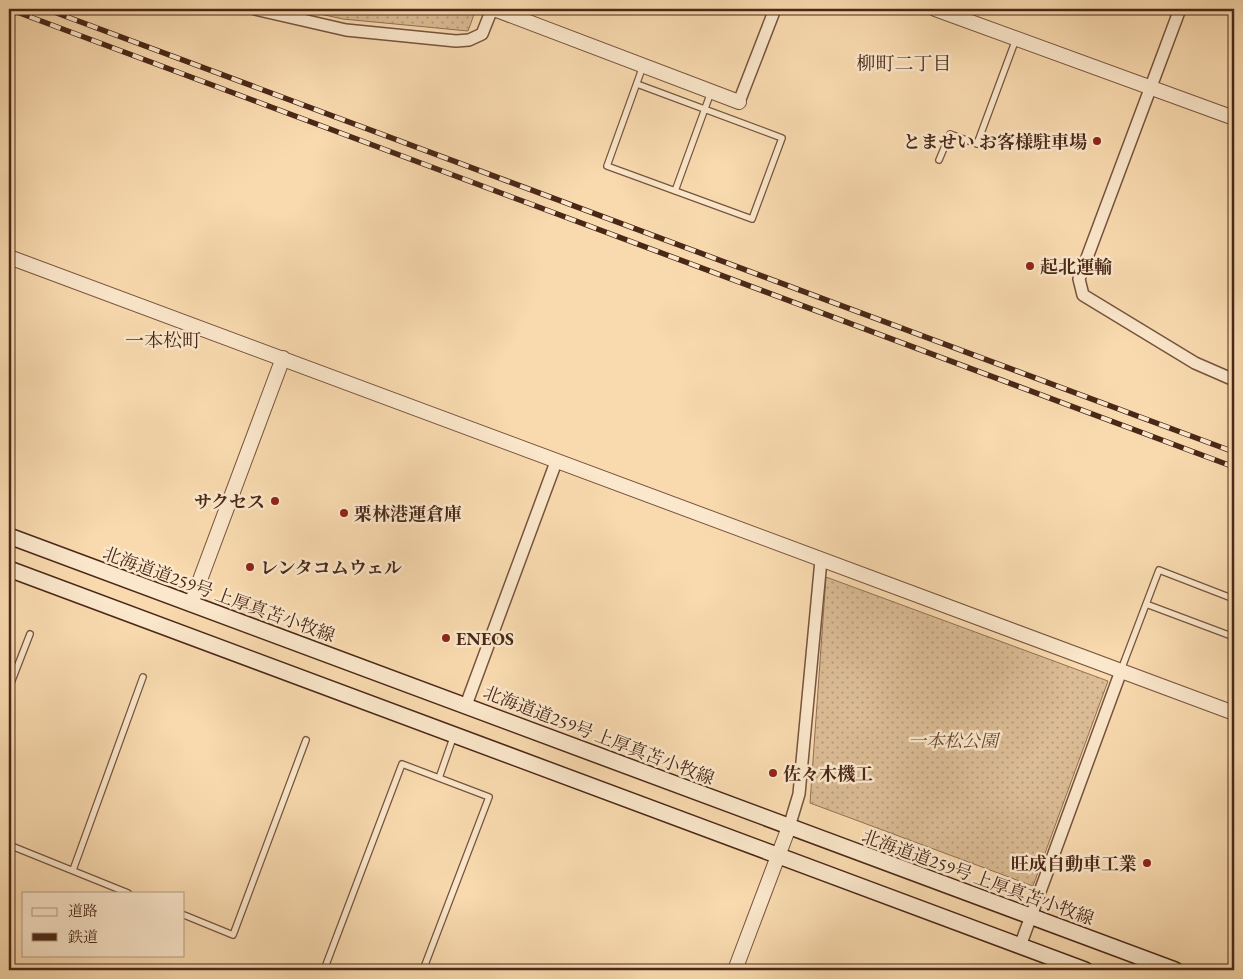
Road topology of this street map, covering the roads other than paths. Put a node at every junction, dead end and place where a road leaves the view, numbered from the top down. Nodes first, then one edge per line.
1 (255, 9) edge
2 (493, 9) edge
3 (775, 9) edge
4 (935, 9) edge
5 (1180, 9) edge
6 (1016, 39) junction
7 (643, 66) junction
8 (637, 84) junction
9 (1151, 87) junction
10 (711, 92) junction
11 (739, 102) joint
12 (705, 109) junction
13 (1234, 118) edge
14 (939, 160) dead end
15 (675, 191) junction
16 (9, 257) edge
17 (283, 358) junction
18 (1234, 380) edge
19 (556, 462) junction
20 (9, 536) edge
21 (821, 560) junction
22 (9, 569) edge
23 (1234, 599) edge
24 (192, 604) junction
25 (1146, 604) junction
26 (30, 634) dead end
27 (1234, 637) edge
28 (1121, 671) junction
29 (143, 677) dead end
30 (9, 688) edge
31 (466, 705) junction
32 (1234, 713) edge
33 (454, 735) junction
34 (306, 740) dead end
35 (439, 778) junction
36 (789, 827) junction
37 (9, 845) edge
38 (779, 855) junction
39 (72, 870) junction
40 (126, 892) edge
41 (185, 915) edge
42 (1030, 916) junction
43 (1020, 946) junction
44 (324, 970) edge
45 (423, 970) edge
46 (735, 970) edge
47 (1086, 970) edge
48 (1175, 970) edge

1 - 2 street
2 - 7 street
3 - 11 street
4 - 6 street
5 - 9 street
6 - 9 street
6 - 14 lane
7 - 8 lane
7 - 10 street
8 - 12 lane
8 - 15 lane
9 - 13 street
9 - 18 street
10 - 11 street
10 - 12 lane
12 - 15 lane
12 - 15 lane
16 - 17 street
17 - 19 street
17 - 24 street
19 - 21 street
19 - 31 street
20 - 24 main road, 北海道道259号 上厚真苫小牧線
21 - 28 street
21 - 36 street
22 - 33 main road
23 - 25 lane
24 - 31 main road, 北海道道259号 上厚真苫小牧線
25 - 27 lane
25 - 28 lane
26 - 30 lane
28 - 32 street
28 - 42 street
29 - 39 lane
31 - 36 main road, 北海道道259号 上厚真苫小牧線
33 - 35 lane
33 - 38 main road
34 - 41 lane
35 - 44 lane
35 - 45 lane
36 - 38 street
36 - 42 main road, 北海道道259号 上厚真苫小牧線
37 - 39 lane
38 - 43 main road
38 - 46 street
39 - 40 lane
42 - 43 street
42 - 48 main road, 北海道道259号 上厚真苫小牧線
43 - 47 main road

